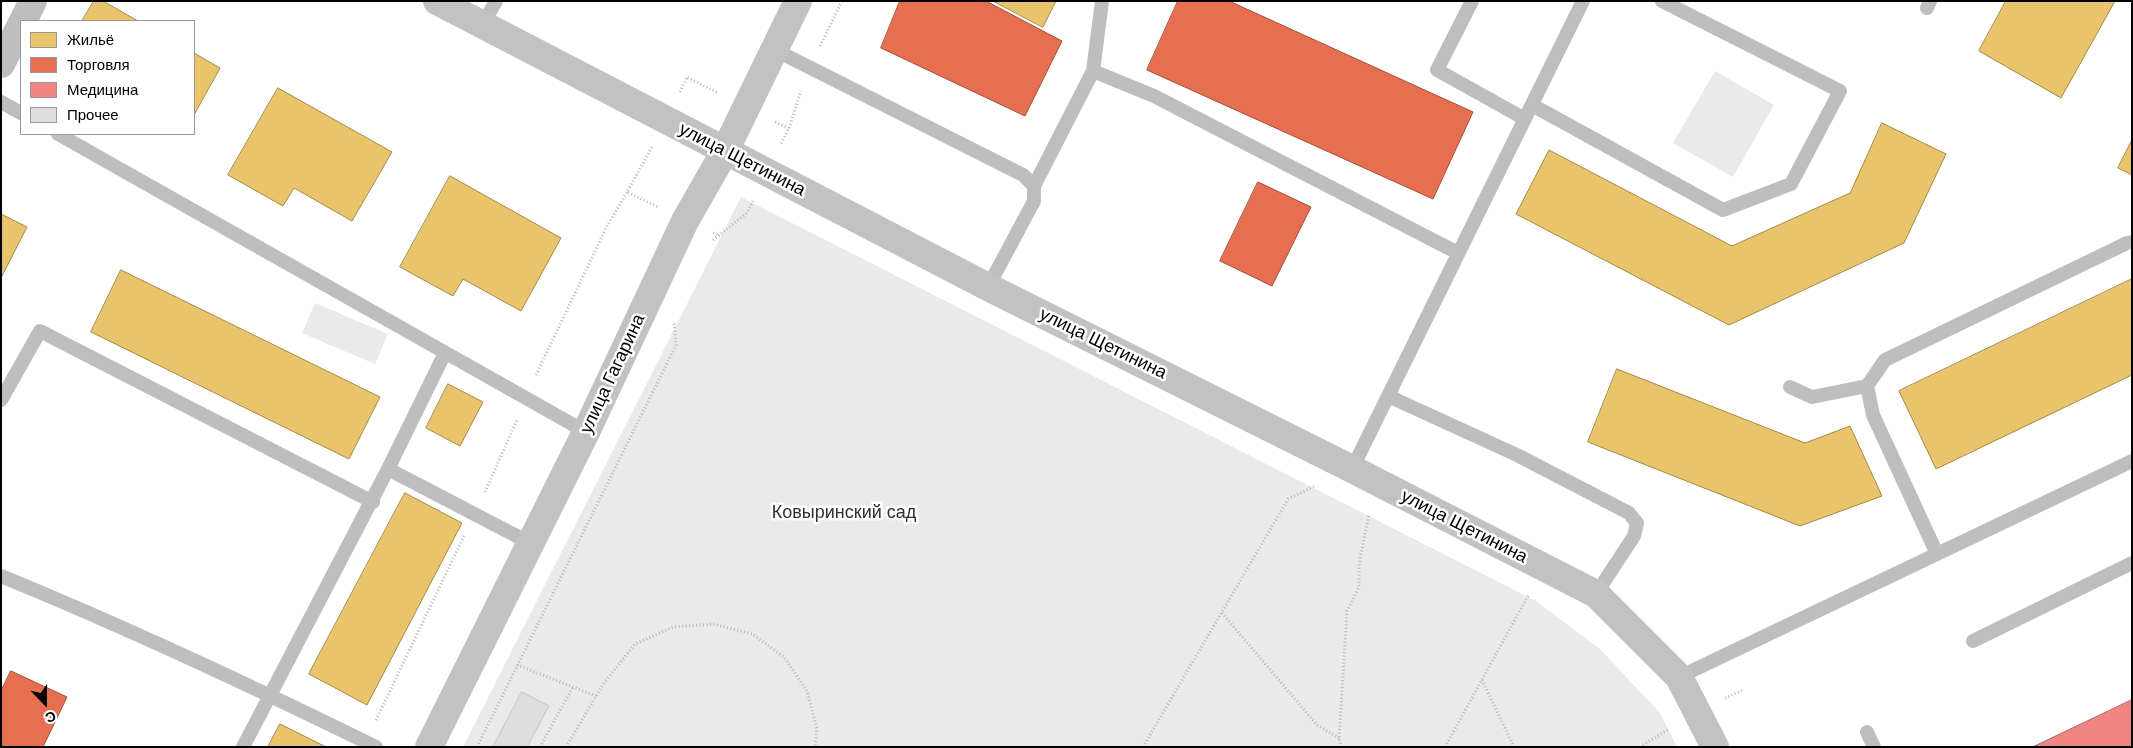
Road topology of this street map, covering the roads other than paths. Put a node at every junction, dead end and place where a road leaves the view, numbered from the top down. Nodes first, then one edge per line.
1 (34, 1) edge
2 (437, 1) edge
3 (798, 1) edge
4 (1102, 1) edge
5 (1472, 1) edge
6 (1583, 1) edge
7 (1662, 1) edge
8 (490, 12) edge
9 (24, 20) edge
10 (20, 27) edge
11 (775, 50) junction
12 (1, 64) edge
13 (1093, 71) junction
14 (1, 102) edge
15 (1532, 105) junction
16 (20, 112) edge
17 (1525, 119) junction
18 (60, 135) edge
19 (725, 151) junction
20 (1034, 186) junction
21 (2132, 242) edge
22 (1458, 253) junction
23 (988, 287) junction
24 (445, 353) junction
25 (1867, 386) junction
26 (1790, 387) dead end
27 (1388, 396) junction
28 (1, 400) edge
29 (586, 432) junction
30 (2132, 461) edge
31 (388, 469) junction
32 (1364, 475) junction
33 (372, 502) junction
34 (530, 543) junction
35 (1937, 554) junction
36 (2132, 562) edge
37 (1, 576) edge
38 (1596, 594) junction
39 (1973, 641) dead end
40 (1679, 677) junction
41 (269, 694) junction
42 (1867, 732) dead end
43 (371, 744) edge
44 (243, 747) edge
45 (429, 747) edge
46 (1715, 747) edge
47 (1874, 747) edge

1 - 9 street
2 - 8 street, улица Щетинина
3 - 11 street, улица Гагарина
4 - 13 lane
5 - 17 lane
6 - 15 lane
7 - 15 lane
8 - 19 street, улица Щетинина
10 - 12 street
11 - 19 street, улица Гагарина
11 - 20 lane
13 - 20 lane
13 - 22 lane
14 - 16 lane
15 - 17 lane
17 - 22 lane
18 - 24 lane
19 - 23 street, улица Щетинина
19 - 29 street, улица Гагарина
20 - 23 lane
21 - 25 lane
22 - 27 lane
23 - 32 street, улица Щетинина
24 - 29 lane
24 - 31 lane
25 - 26 lane
25 - 35 lane
27 - 32 lane
27 - 38 lane
28 - 33 lane
29 - 34 street, улица Гагарина
30 - 35 lane
31 - 33 lane
31 - 34 lane
32 - 38 street, улица Щетинина
33 - 41 lane
34 - 45 street, улица Гагарина
35 - 40 lane
36 - 39 lane
37 - 41 lane
38 - 40 street, улица Щетинина
40 - 46 street, улица Щетинина
41 - 43 lane
41 - 44 lane
42 - 47 lane

